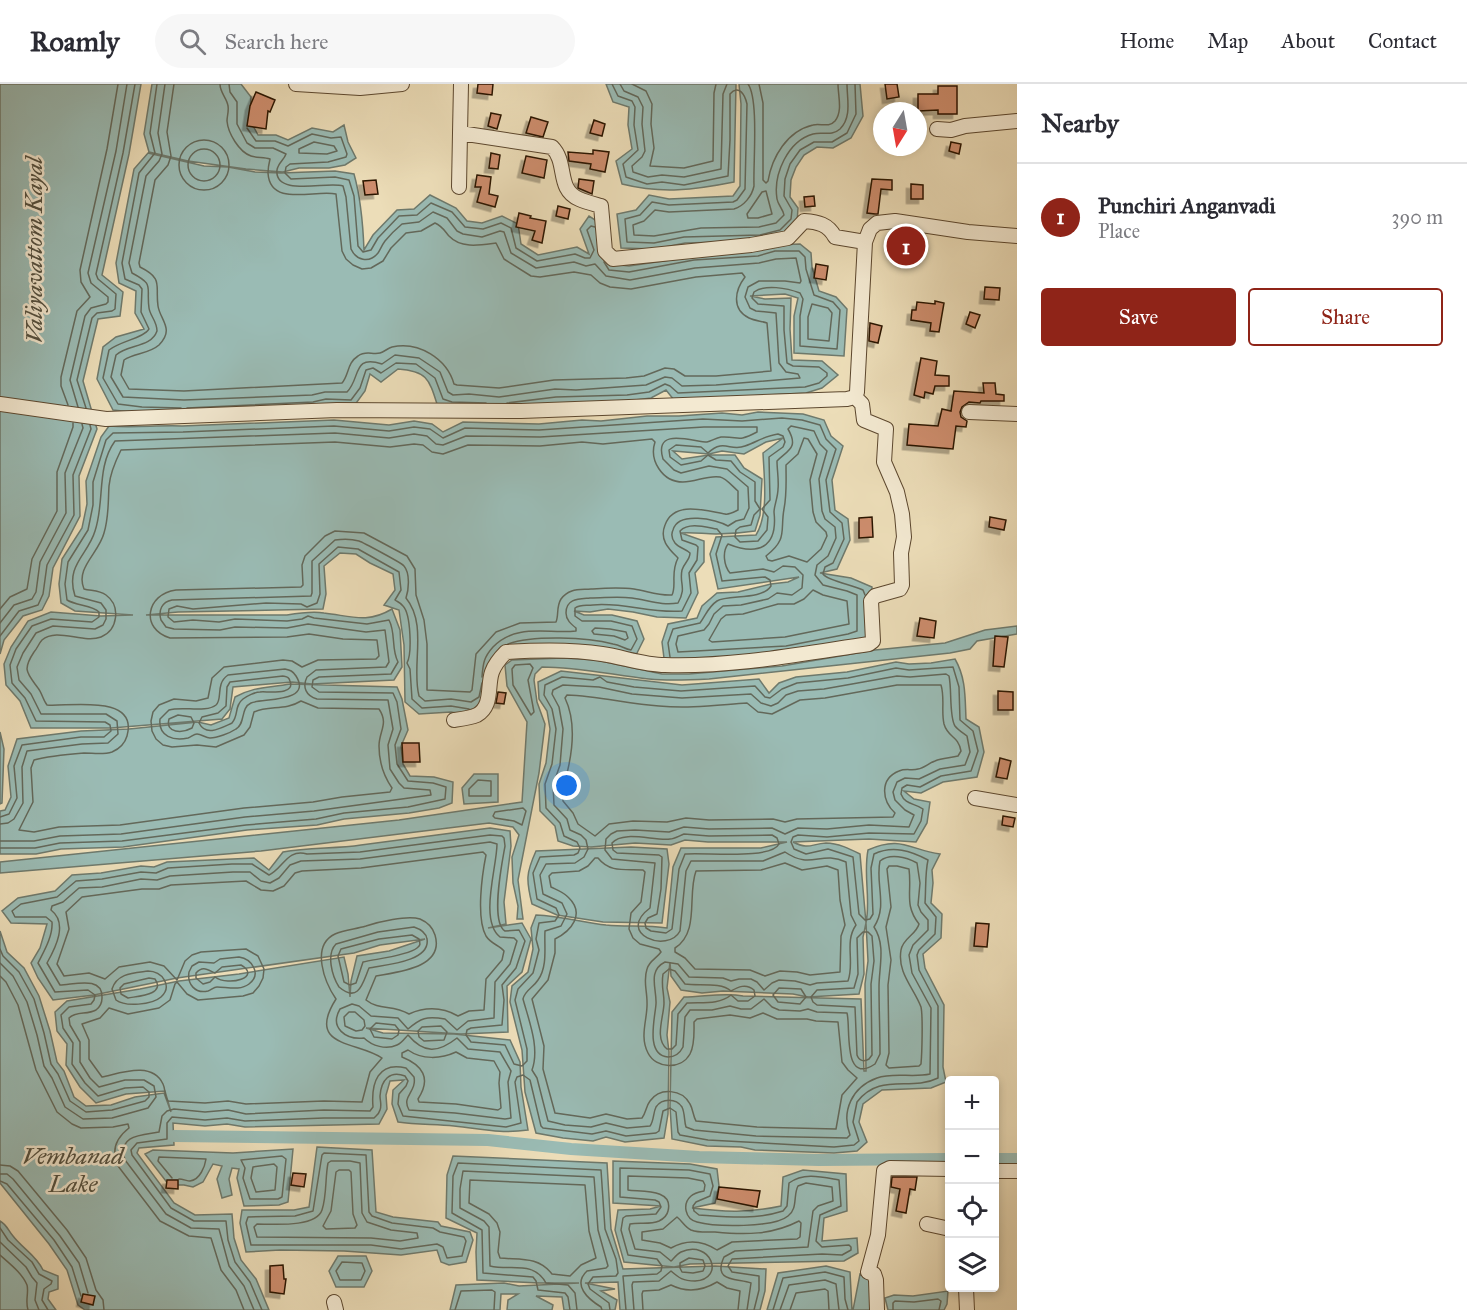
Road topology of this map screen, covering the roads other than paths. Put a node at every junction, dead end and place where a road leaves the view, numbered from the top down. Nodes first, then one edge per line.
1 (296, 84) edge
2 (402, 84) edge
3 (461, 84) edge
4 (1017, 121) edge
5 (937, 129) dead end
6 (460, 134) junction
7 (459, 187) dead end
8 (1017, 236) edge
9 (865, 242) junction
10 (855, 397) junction
11 (0, 404) edge
12 (969, 412) dead end
13 (1017, 414) edge
14 (454, 720) dead end
15 (975, 798) dead end
16 (1017, 805) edge
17 (945, 1169) edge
18 (999, 1171) edge
19 (1017, 1171) edge
20 (927, 1224) dead end
21 (945, 1228) edge
22 (966, 1292) edge
23 (877, 1310) edge
24 (967, 1310) edge

1 - 2 street
3 - 6 street
4 - 5 street
6 - 7 street
6 - 9 street
8 - 9 street
9 - 10 street
10 - 11 street
10 - 14 street
12 - 13 street
15 - 16 street
17 - 23 street
18 - 19 street
20 - 21 street
22 - 24 street

